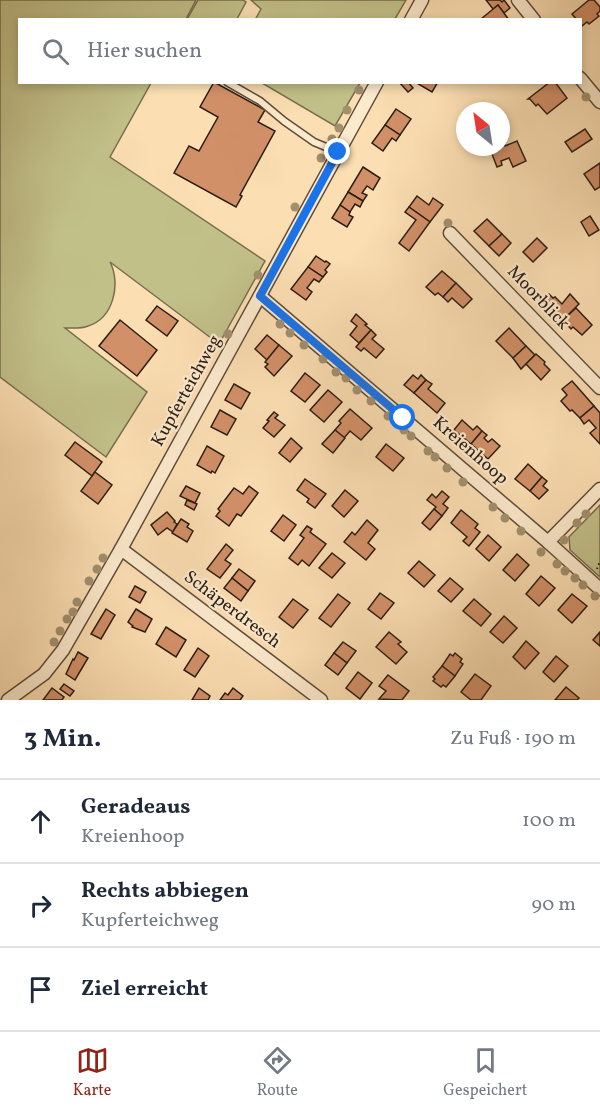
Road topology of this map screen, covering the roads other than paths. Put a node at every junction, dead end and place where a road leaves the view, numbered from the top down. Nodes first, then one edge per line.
1 (422, 0) edge
2 (518, 0) edge
3 (412, 18) edge
4 (532, 18) edge
5 (582, 80) edge
6 (231, 84) edge
7 (376, 84) edge
8 (600, 102) edge
9 (338, 152) junction
10 (450, 233) dead end
11 (260, 296) junction
12 (600, 388) edge
13 (600, 489) edge
14 (548, 542) junction
15 (121, 549) junction
16 (600, 589) edge
17 (8, 700) edge
18 (321, 700) edge

1 - 3 street
2 - 4 street
5 - 8 street
6 - 9 lane
7 - 9 street, Kupferteichweg
9 - 11 street, Kupferteichweg
10 - 12 street, Moorblick
11 - 14 street, Kreienhoop
11 - 15 street, Kupferteichweg
13 - 14 street
14 - 16 street, Kreienhoop
15 - 17 street, Kupferteichweg
15 - 18 street, Schäperdresch

